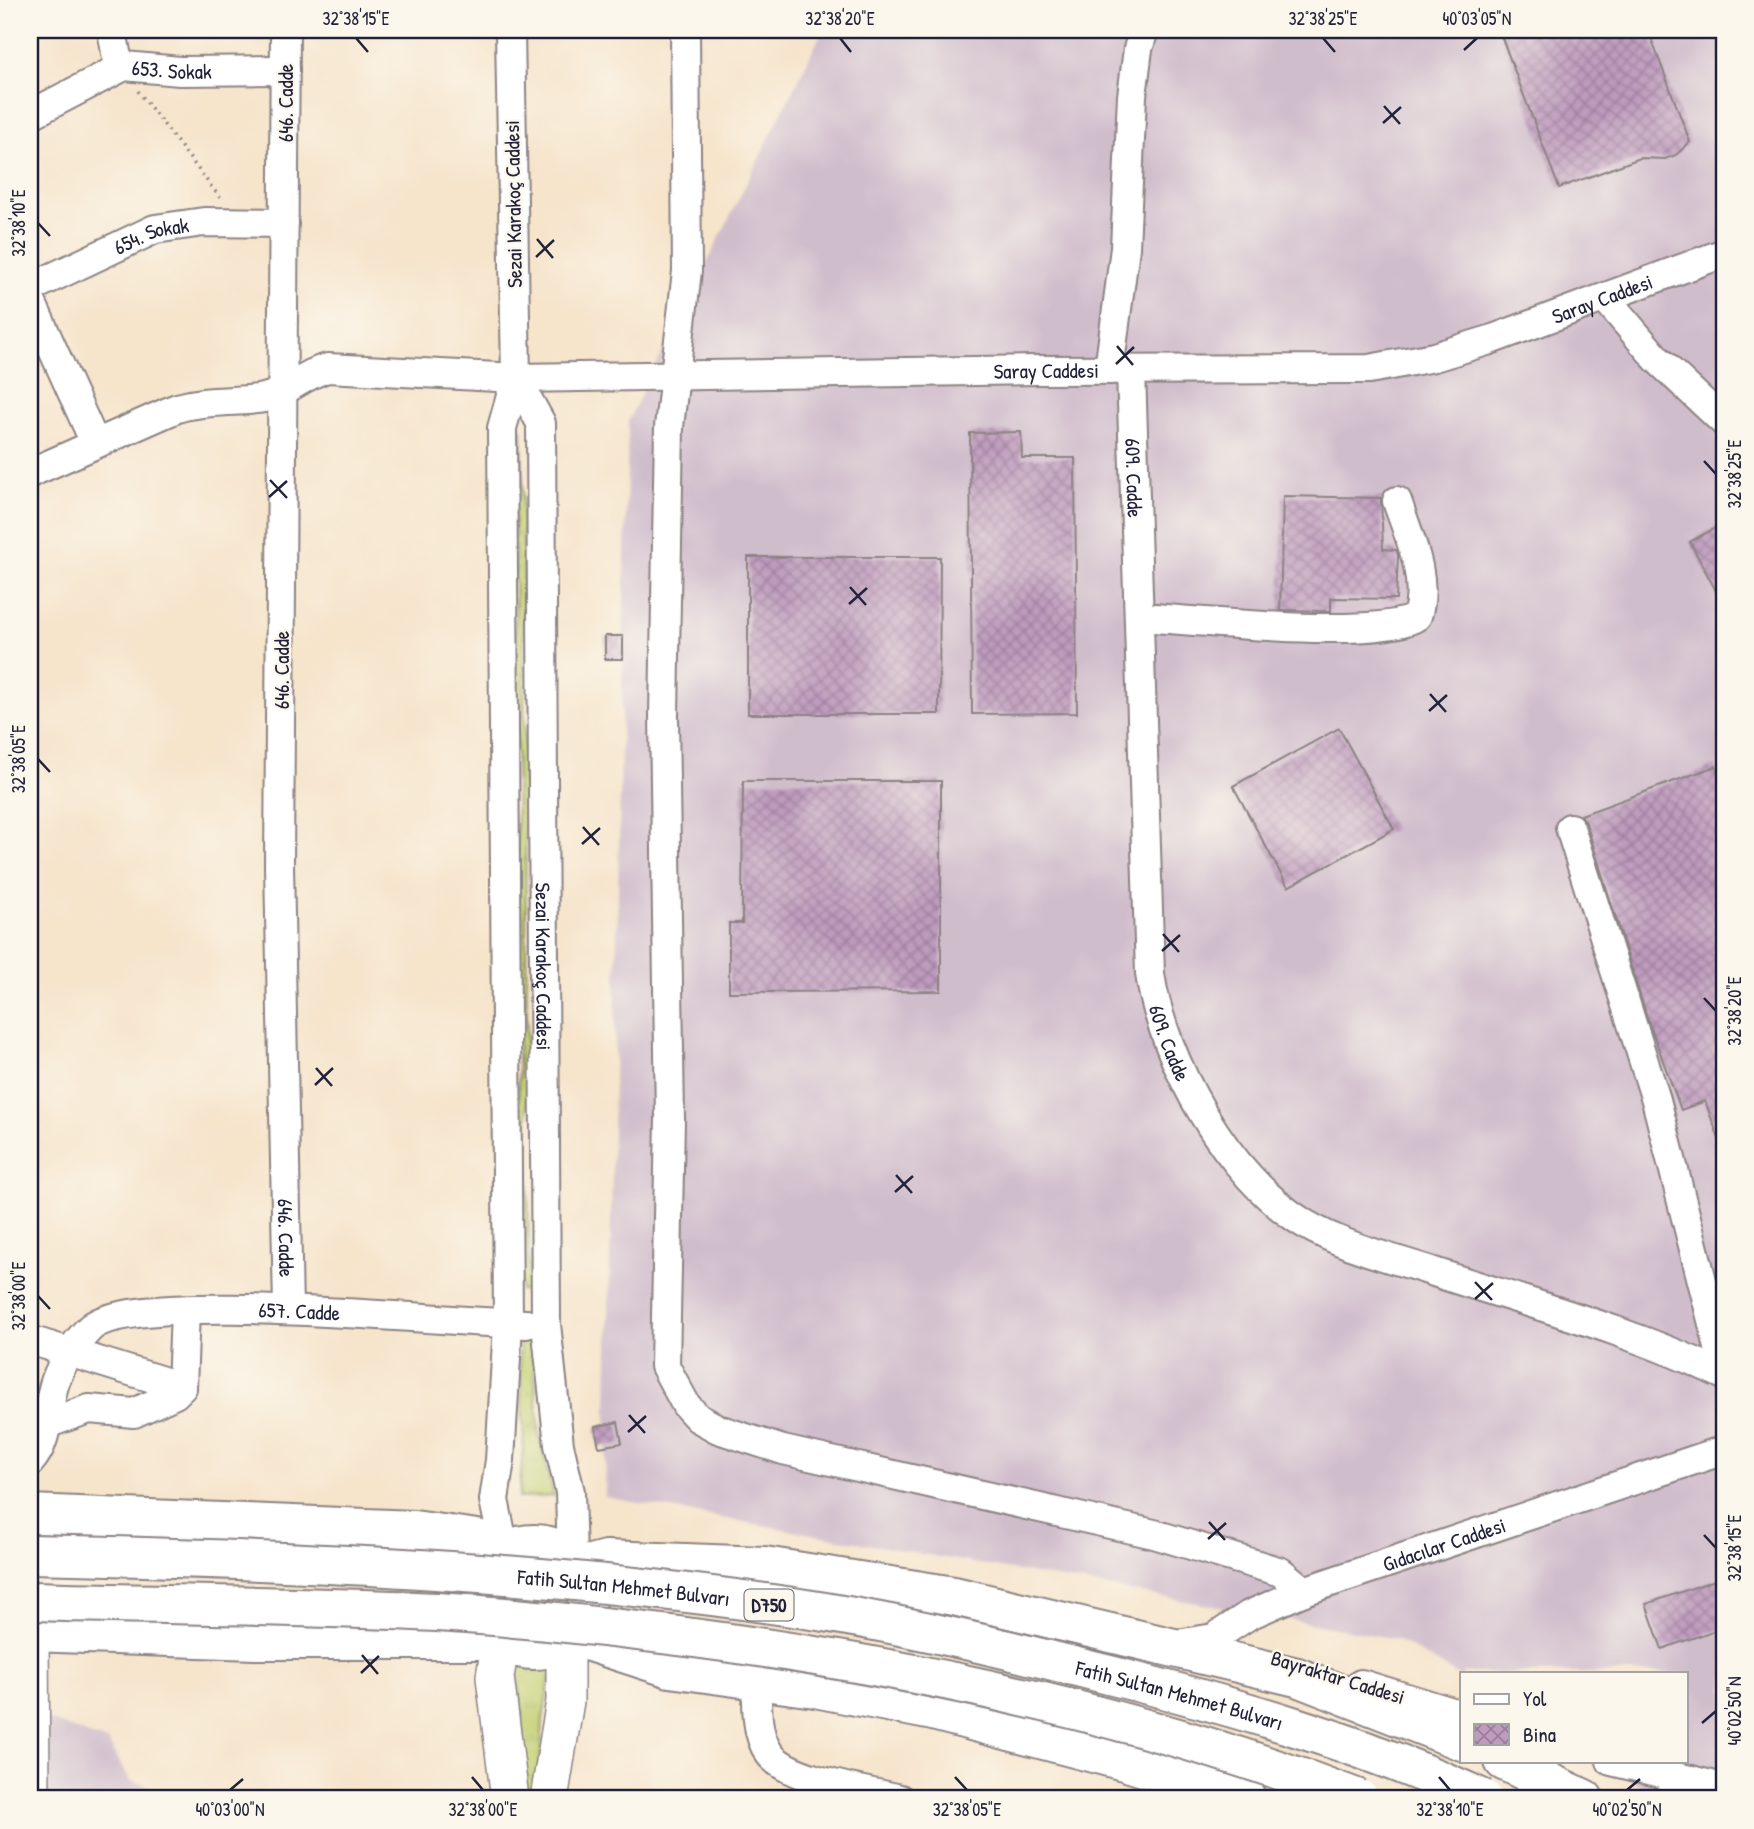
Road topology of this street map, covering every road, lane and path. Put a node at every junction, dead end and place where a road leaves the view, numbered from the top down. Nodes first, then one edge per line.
1 (112, 30) edge
2 (285, 30) edge
3 (510, 30) edge
4 (685, 30) edge
5 (1144, 30) edge
6 (124, 66) junction
7 (285, 69) junction
8 (30, 115) edge
9 (241, 222) junction
10 (284, 223) junction
11 (1724, 253) edge
12 (30, 288) edge
13 (30, 299) edge
14 (1606, 299) junction
15 (1120, 370) junction
16 (676, 375) junction
17 (516, 378) junction
18 (282, 390) junction
19 (1724, 422) edge
20 (95, 443) junction
21 (30, 473) edge
22 (1397, 501) dead end
23 (1140, 617) junction
24 (1570, 828) dead end
25 (288, 1310) junction
26 (185, 1311) junction
27 (508, 1324) junction
28 (546, 1324) junction
29 (30, 1340) edge
30 (69, 1352) junction
31 (1724, 1367) edge
32 (1724, 1375) edge
33 (182, 1387) junction
34 (46, 1424) junction
35 (1724, 1450) edge
36 (30, 1462) edge
37 (30, 1514) edge
38 (30, 1554) edge
39 (503, 1554) junction
40 (575, 1563) junction
41 (1304, 1591) junction
42 (30, 1601) edge
43 (30, 1632) edge
44 (499, 1637) junction
45 (568, 1638) junction
46 (1214, 1638) junction
47 (1168, 1645) junction
48 (757, 1679) junction
49 (1460, 1714) edge
50 (1460, 1740) edge
51 (1506, 1762) edge
52 (1615, 1762) edge
53 (1692, 1780) junction
54 (1724, 1788) edge
55 (31, 1799) edge
56 (510, 1799) edge
57 (549, 1799) edge
58 (900, 1799) edge
59 (1247, 1799) edge
60 (1359, 1799) edge
61 (1483, 1799) edge
62 (1584, 1799) edge
63 (1666, 1799) edge

1 - 6 street
2 - 7 street, 646. Cadde
3 - 17 street, Sezai Karakoç Caddesi
4 - 16 street
5 - 15 street, 609. Cadde
6 - 7 street, 653. Sokak
6 - 8 street, 653. Sokak
6 - 9 path
7 - 10 street, 646. Cadde
9 - 10 street, 654. Sokak
9 - 12 street, 654. Sokak
10 - 18 street, 646. Cadde
11 - 14 street, Saray Caddesi
13 - 20 street
14 - 15 street, Saray Caddesi
14 - 19 street
15 - 16 street, Saray Caddesi
15 - 23 street, 609. Cadde
16 - 17 street, Saray Caddesi
16 - 41 street
17 - 18 street, Saray Caddesi
17 - 27 street, Sezai Karakoç Caddesi
17 - 28 street, Sezai Karakoç Caddesi
18 - 20 street, Saray Caddesi
18 - 25 street, 646. Cadde
20 - 21 street, Saray Caddesi
22 - 23 street
23 - 32 street, 609. Cadde
24 - 31 street
25 - 26 street, 657. Cadde
25 - 27 street, 657. Cadde
26 - 30 street, 657. Cadde
26 - 33 street
27 - 28 street, 657. Cadde
27 - 39 street, Sezai Karakoç Caddesi
28 - 40 street, Sezai Karakoç Caddesi
29 - 30 street
30 - 33 street
30 - 34 street, 657. Cadde
33 - 34 street
34 - 36 street, 657. Cadde
35 - 41 street, Gıdacılar Caddesi
37 - 39 highway
38 - 61 highway, Fatih Sultan Mehmet Bulvarı / D750, bridge
39 - 40 highway
39 - 44 highway
40 - 45 highway
40 - 47 highway
41 - 46 street, Gıdacılar Caddesi
42 - 60 highway, Fatih Sultan Mehmet Bulvarı / D750, bridge
43 - 44 highway
43 - 55 main road
44 - 45 highway
44 - 56 main road
45 - 48 highway
45 - 57 main road
46 - 47 street, Gıdacılar Caddesi
46 - 49 street, Bayraktar Caddesi
47 - 50 highway
48 - 58 street
48 - 59 highway
51 - 62 highway
52 - 53 street
53 - 54 street
53 - 63 street

